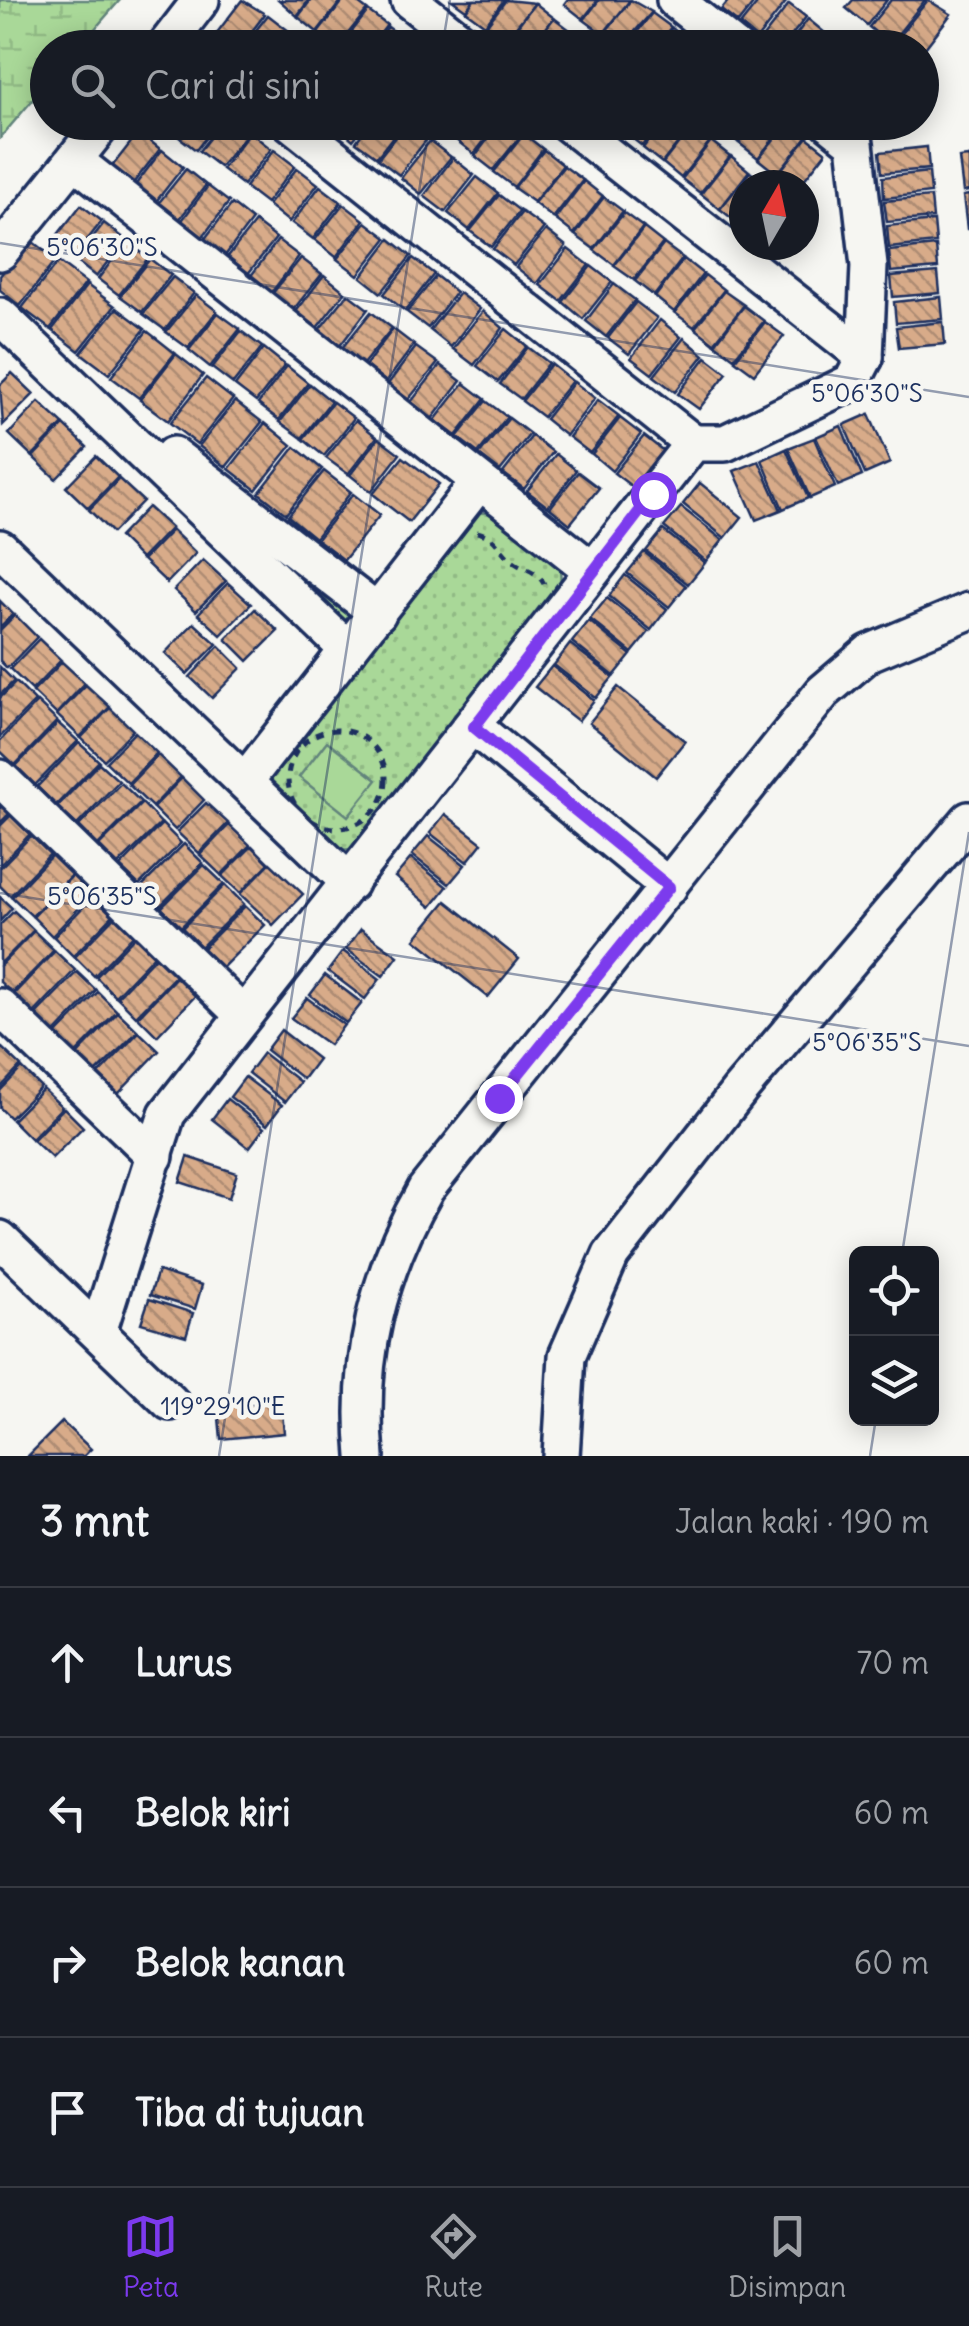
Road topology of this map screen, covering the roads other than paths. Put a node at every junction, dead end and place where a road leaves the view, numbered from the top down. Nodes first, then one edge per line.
1 (201, 0) edge
2 (409, 0) edge
3 (675, 0) edge
4 (185, 30) edge
5 (447, 30) edge
6 (712, 30) edge
7 (90, 140) edge
8 (313, 140) edge
9 (589, 140) edge
10 (851, 140) edge
11 (74, 160) junction
12 (0, 252) edge
13 (0, 316) edge
14 (31, 346) junction
15 (865, 357) junction
16 (693, 443) junction
17 (479, 482) junction
18 (0, 548) edge
19 (592, 570) junction
20 (969, 611) edge
21 (378, 612) junction
22 (348, 650) junction
23 (474, 727) junction
24 (0, 778) edge
25 (246, 780) junction
26 (969, 820) edge
27 (350, 883) junction
28 (669, 887) junction
29 (0, 1008) edge
30 (242, 1014) junction
31 (155, 1156) junction
32 (0, 1239) edge
33 (98, 1332) junction
34 (170, 1402) dead end
35 (366, 1456) edge
36 (561, 1456) edge

1 - 4 street
2 - 5 street
3 - 6 street
7 - 11 street
8 - 16 street
9 - 15 street
10 - 15 street
11 - 12 street
11 - 17 street
13 - 14 street
14 - 21 street
14 - 22 street
15 - 16 street
16 - 19 street
17 - 19 street
17 - 21 street
18 - 25 street
19 - 23 street
20 - 28 street
21 - 22 street
22 - 25 street
23 - 27 street
23 - 28 street
24 - 30 street
25 - 27 street
26 - 36 street
27 - 30 street
28 - 35 street
29 - 31 street
30 - 31 street
31 - 33 street
32 - 33 street
33 - 34 street

